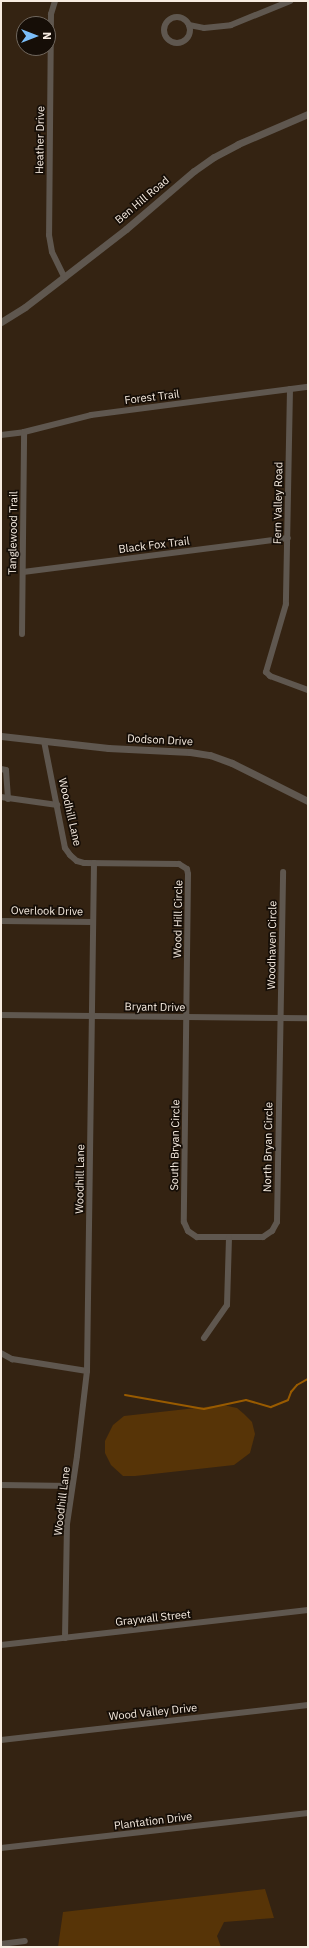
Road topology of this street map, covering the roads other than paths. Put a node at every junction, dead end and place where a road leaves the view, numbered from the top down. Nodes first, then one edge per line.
1 (54, 1) edge
2 (290, 1) edge
3 (189, 25) junction
4 (308, 114) edge
5 (64, 277) junction
6 (1, 322) edge
7 (308, 387) edge
8 (290, 390) junction
9 (24, 432) junction
10 (1, 435) edge
11 (288, 538) junction
12 (23, 572) junction
13 (22, 634) dead end
14 (308, 690) edge
15 (1, 736) edge
16 (44, 741) junction
17 (1, 768) edge
18 (1, 797) edge
19 (8, 798) junction
20 (308, 801) edge
21 (57, 805) junction
22 (94, 863) junction
23 (283, 872) dead end
24 (1, 921) edge
25 (93, 922) junction
26 (1, 1015) edge
27 (92, 1016) junction
28 (186, 1017) junction
29 (281, 1018) junction
30 (308, 1018) edge
31 (229, 1238) junction
32 (204, 1338) dead end
33 (1, 1352) edge
34 (87, 1371) junction
35 (1, 1485) edge
36 (72, 1486) junction
37 (308, 1610) edge
38 (65, 1638) junction
39 (1, 1645) edge
40 (308, 1705) edge
41 (1, 1740) edge
42 (308, 1813) edge
43 (1, 1848) edge
44 (25, 1941) dead end
45 (1, 1944) edge

1 - 5 street, Heather Drive
2 - 3 street
3 - 3 street
4 - 5 street, Ben Hill Road
5 - 6 street, Ben Hill Road
7 - 8 street, Forest Trail
8 - 9 street, Forest Trail
8 - 11 street, Fern Valley Road
9 - 10 street, Forest Trail
9 - 12 street, Tanglewood Trail
11 - 12 street, Black Fox Trail
11 - 14 street, Fern Valley Road
12 - 13 street, Tanglewood Trail
15 - 16 street, Dodson Drive
16 - 20 street, Dodson Drive
16 - 21 street, Woodhill Lane
17 - 19 street
18 - 19 street
19 - 21 street
21 - 22 street, Woodhill Lane
22 - 25 street, Woodhill Lane
22 - 28 street, Wood Hill Circle
23 - 29 street, Woodhaven Circle
24 - 25 street, Overlook Drive
25 - 27 street, Woodhill Lane
26 - 27 street, Bryant Drive
27 - 28 street, Bryant Drive
27 - 34 street, Woodhill Lane
28 - 29 street, Bryant Drive
28 - 31 street, South Bryan Circle
29 - 30 street, Bryant Drive
29 - 31 street, North Bryan Circle
31 - 32 street
33 - 34 street
34 - 36 street, Woodhill Lane
35 - 36 street
36 - 38 street, Woodhill Lane
37 - 38 street, Graywall Street
38 - 39 street, Graywall Street
40 - 41 street, Wood Valley Drive
42 - 43 street, Plantation Drive
44 - 45 street

